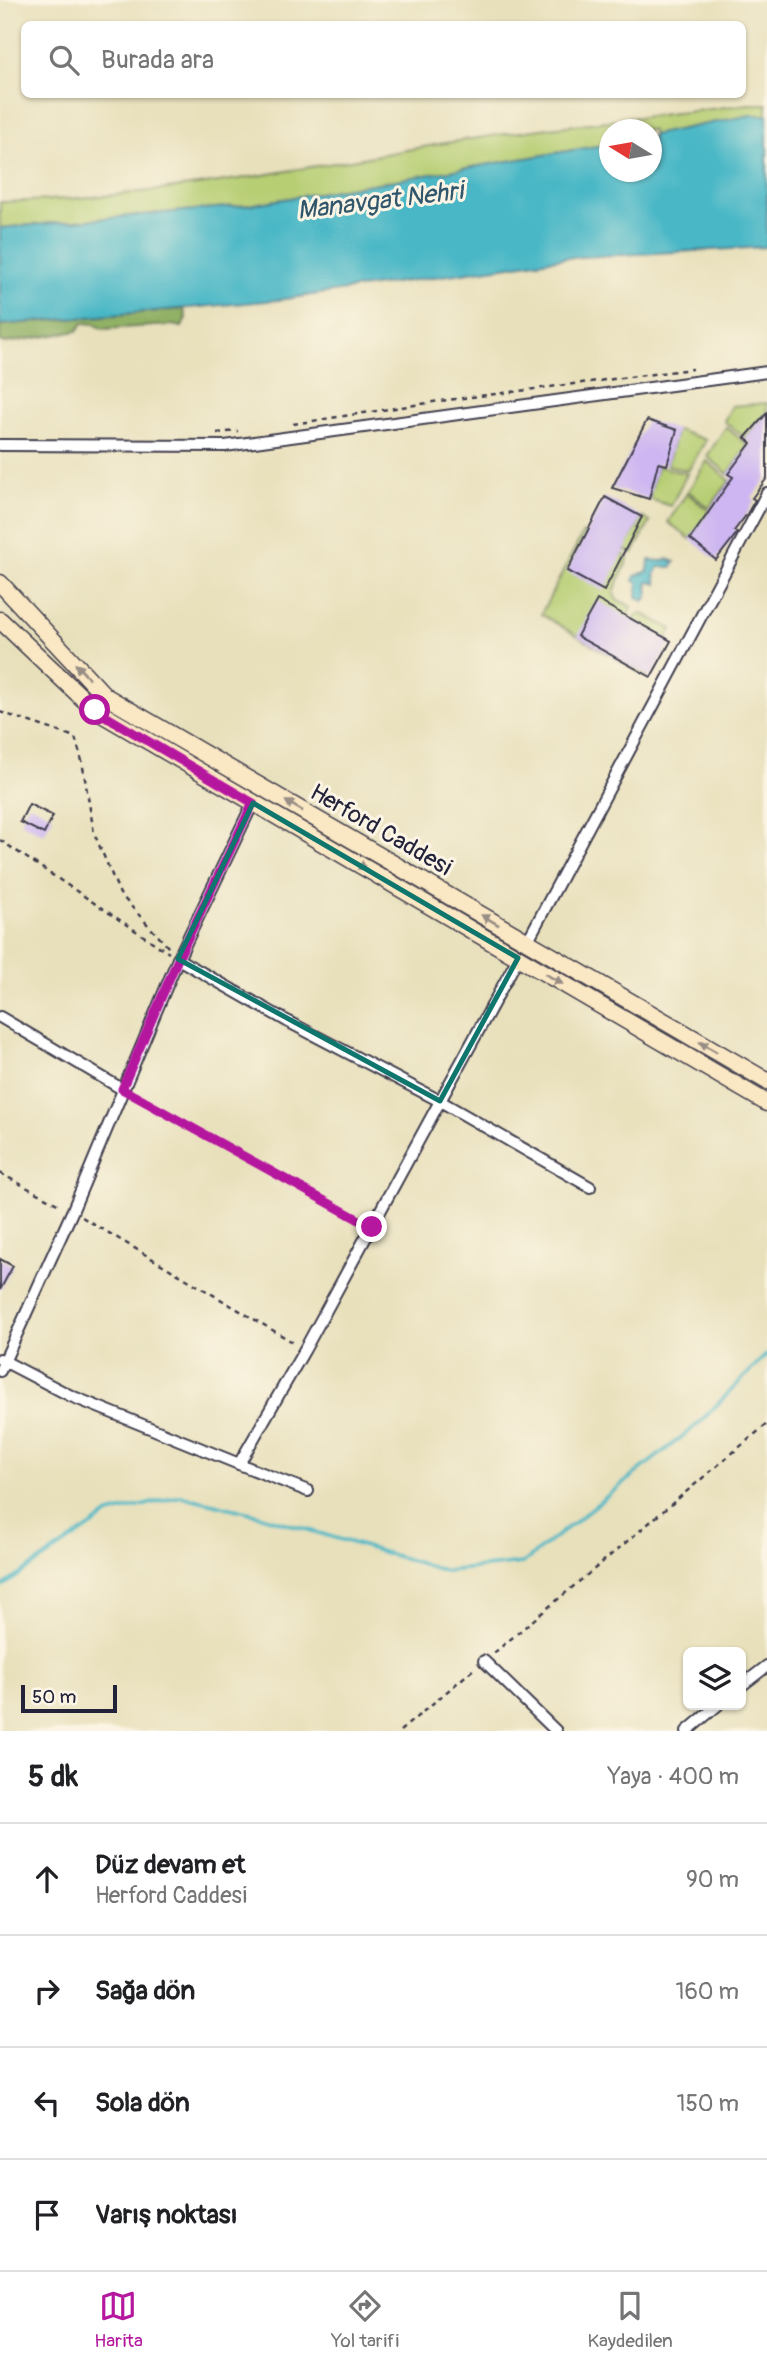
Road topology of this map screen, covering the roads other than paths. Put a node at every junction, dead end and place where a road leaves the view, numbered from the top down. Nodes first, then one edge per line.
1 (767, 372) edge
2 (0, 445) edge
3 (767, 493) edge
4 (0, 583) edge
5 (0, 620) edge
6 (253, 803) junction
7 (527, 942) junction
8 (518, 958) junction
9 (178, 959) junction
10 (0, 1017) edge
11 (767, 1081) edge
12 (122, 1089) junction
13 (440, 1101) junction
14 (767, 1103) edge
15 (590, 1187) dead end
16 (2, 1364) edge
17 (239, 1464) junction
18 (308, 1491) dead end
19 (484, 1661) road end
20 (767, 1666) edge
21 (746, 1682) edge
22 (712, 1710) edge
23 (556, 1731) edge
24 (687, 1731) edge

1 - 2 street
3 - 7 street
7 -> 4 main road, Herford Caddesi
5 - 6 main road, Herford Caddesi
6 -> 8 main road, Herford Caddesi
6 - 9 street
11 -> 7 main road, Herford Caddesi
8 - 13 street
8 -> 14 main road, Herford Caddesi
9 - 12 street
9 - 13 street
10 - 12 street
12 - 16 street
13 - 15 street
13 - 17 street
16 - 17 street
17 - 18 street
19 - 23 street
20 - 21 street
22 - 24 street

